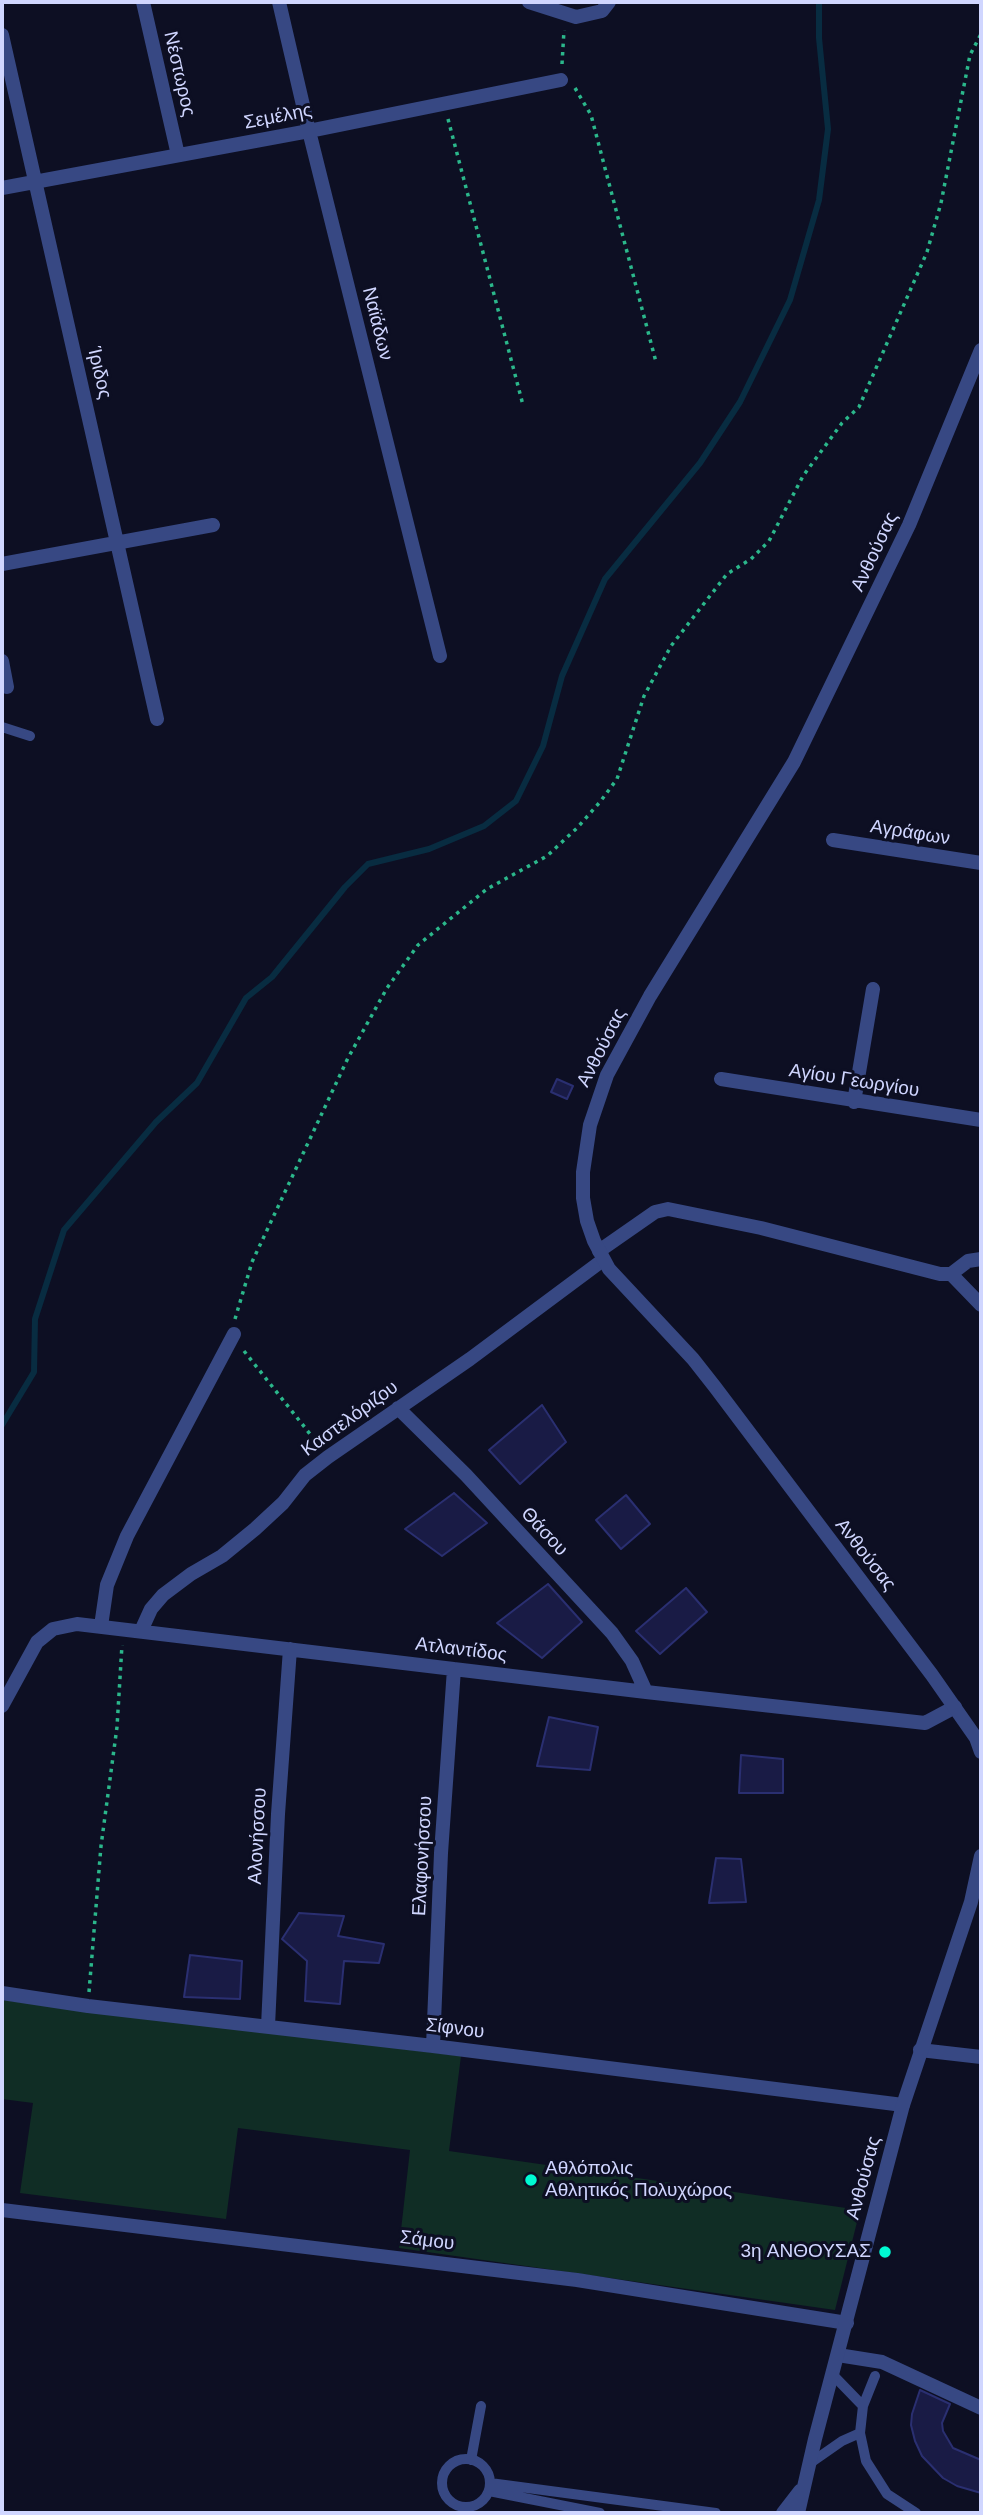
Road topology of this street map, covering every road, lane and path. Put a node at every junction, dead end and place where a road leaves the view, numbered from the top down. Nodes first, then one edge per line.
1 (143, 2) edge
2 (279, 2) edge
3 (529, 2) edge
4 (609, 2) edge
5 (565, 14) junction
6 (981, 34) edge
7 (2, 35) edge
8 (561, 80) junction
9 (444, 104) junction
10 (309, 131) junction
11 (178, 155) junction
12 (36, 181) junction
13 (2, 188) edge
14 (981, 350) edge
15 (656, 362) dead end
16 (523, 405) dead end
17 (213, 525) dead end
18 (117, 543) junction
19 (2, 564) edge
20 (440, 656) dead end
21 (2, 661) edge
22 (6, 687) dead end
23 (157, 719) dead end
24 (2, 727) edge
25 (30, 736) dead end
26 (834, 840) dead end
27 (981, 863) edge
28 (873, 989) dead end
29 (720, 1079) dead end
30 (854, 1102) junction
31 (981, 1120) edge
32 (601, 1255) junction
33 (981, 1259) edge
34 (951, 1274) junction
35 (981, 1305) edge
36 (234, 1334) junction
37 (398, 1408) junction
38 (328, 1457) junction
39 (101, 1626) junction
40 (122, 1629) junction
41 (141, 1631) junction
42 (290, 1649) junction
43 (454, 1669) junction
44 (646, 1692) junction
45 (2, 1706) edge
46 (955, 1707) junction
47 (981, 1752) edge
48 (981, 1856) edge
49 (976, 1902) edge
50 (2, 1993) edge
51 (88, 2006) junction
52 (268, 2026) junction
53 (433, 2046) junction
54 (920, 2050) junction
55 (981, 2057) edge
56 (903, 2105) junction
57 (2, 2210) edge
58 (847, 2323) junction
59 (838, 2355) junction
60 (832, 2374) junction
61 (875, 2376) dead end
62 (481, 2406) dead end
63 (863, 2406) junction
64 (981, 2408) edge
65 (860, 2433) junction
66 (471, 2460) junction
67 (809, 2464) junction
68 (489, 2487) junction
69 (803, 2487) junction
70 (463, 2510) edge
71 (600, 2513) edge
72 (716, 2513) edge
73 (783, 2513) edge
74 (798, 2513) edge
75 (916, 2513) edge

1 - 11 street, Νέστωρος
2 - 10 street, Ναϊάδων
3 - 5 street
4 - 5 street
5 - 8 path
6 - 36 path
7 - 12 street, Ίριδος
8 - 9 street, Σεμέλης
8 - 15 path
9 - 10 street, Σεμέλης
9 - 16 path
10 - 11 street, Σεμέλης
10 - 20 street, Ναϊάδων
11 - 12 street, Σεμέλης
12 - 13 street, Σεμέλης
12 - 18 street, Ίριδος
14 - 32 street, Ανθούσας
17 - 18 street
18 - 19 street
18 - 23 street, Ίριδος
21 - 22 street
24 - 25 lane
26 - 27 street, Αγράφων
28 - 30 street
29 - 30 street, Αγίου Γεωργίου
30 - 31 street, Αγίου Γεωργίου
32 - 34 street, Καστελόριζου
32 - 37 street, Καστελόριζου
32 - 46 street, Ανθούσας
33 - 34 street
34 - 35 street
36 - 38 path
36 - 39 street
37 - 38 street, Καστελόριζου
37 - 44 street, Θάσου
38 - 41 street, Καστελόριζου
39 - 40 street, Ατλαντίδος
39 - 45 street, Ατλαντίδος
40 - 41 street, Ατλαντίδος
40 - 51 path
41 - 42 street, Ατλαντίδος
42 - 43 street, Ατλαντίδος
42 - 52 street, Αλονήσσου
43 - 44 street, Ατλαντίδος
43 - 53 street, Ελαφονήσσου
44 - 46 street, Ατλαντίδος
46 - 47 street, Ανθούσας
48 - 49 street, Ανθούσας
49 - 54 street, Ανθούσας
50 - 51 street, Σίφνου
51 - 52 street, Σίφνου
52 - 53 street, Σίφνου
53 - 56 street, Σίφνου
54 - 55 street
54 - 56 street, Ανθούσας
56 - 58 street, Ανθούσας
57 - 58 street, Σάμου
58 - 59 street, Ανθούσας
59 - 60 street, Ανθούσας
59 - 64 street
60 - 63 lane
60 - 67 street, Ανθούσας
61 - 63 lane
62 - 66 lane
63 - 65 lane
65 - 67 lane
65 - 75 lane
66 - 68 lane
66 - 70 lane
67 - 69 street, Ανθούσας
68 - 70 lane
68 - 71 lane
68 - 72 lane
69 - 73 street
69 - 74 street, Ανθούσας

